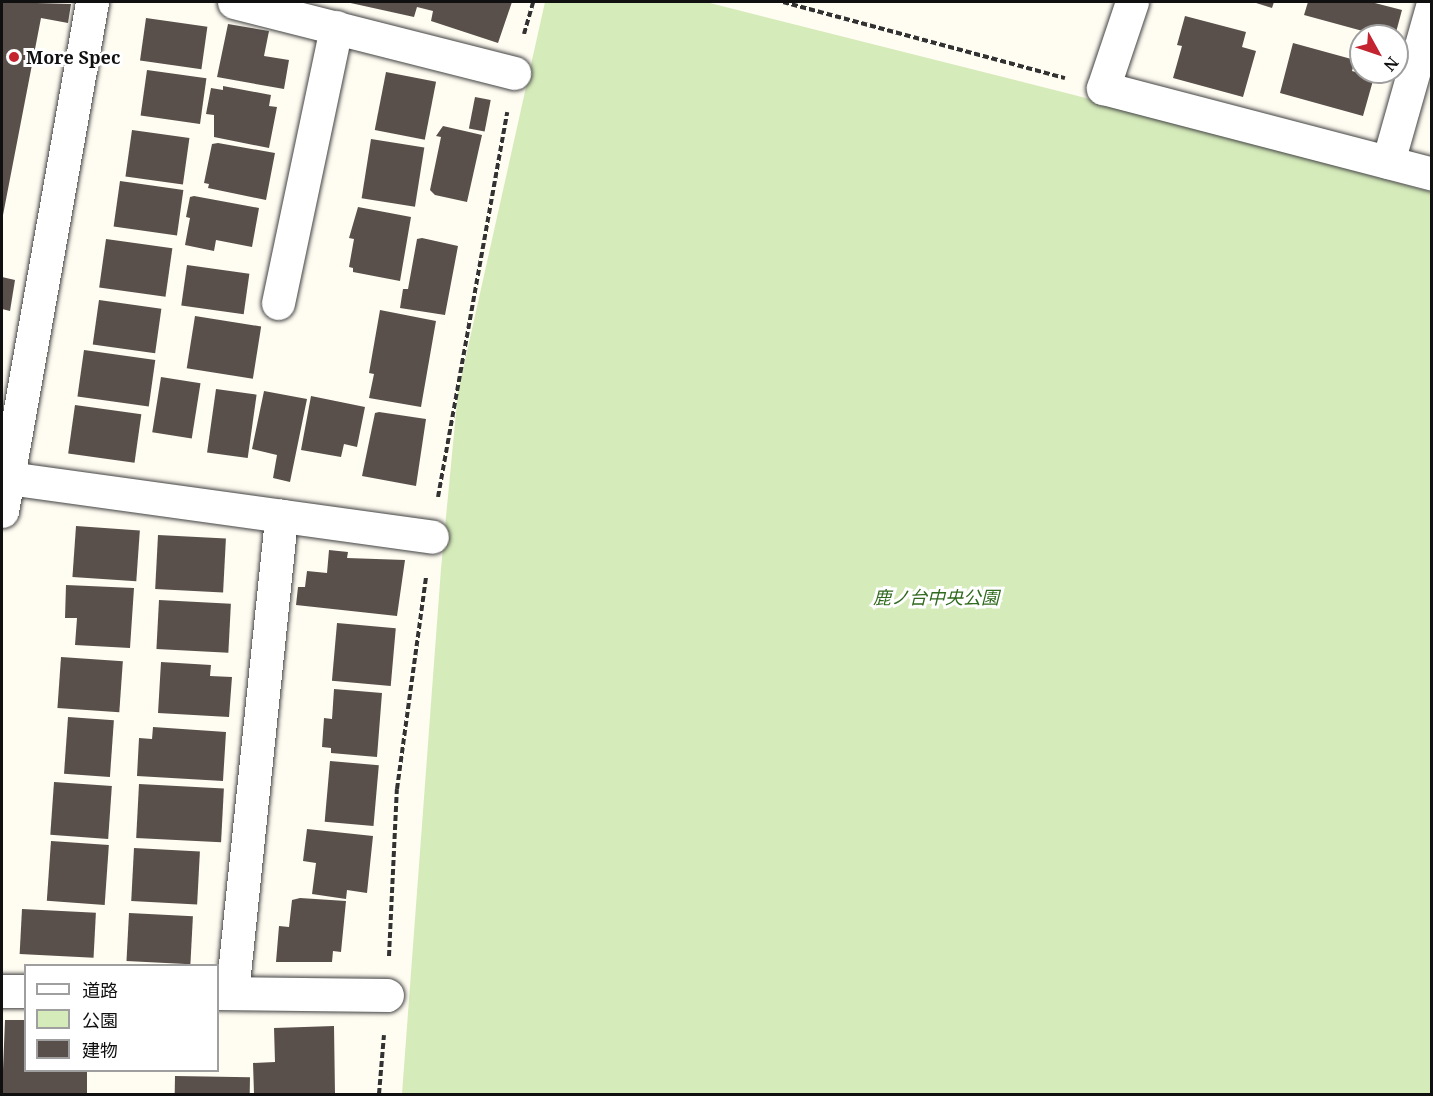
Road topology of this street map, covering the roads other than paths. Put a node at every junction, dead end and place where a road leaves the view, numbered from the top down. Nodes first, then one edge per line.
1 (92, 2) edge
2 (234, 2) edge
3 (1132, 2) edge
4 (1431, 7) edge
5 (336, 27) junction
6 (514, 73) dead end
7 (1388, 162) junction
8 (1431, 174) edge
9 (278, 303) dead end
10 (4, 478) edge
11 (2, 512) edge
12 (281, 516) junction
13 (432, 537) dead end
14 (2, 991) edge
15 (24, 991) edge
16 (225, 993) edge
17 (387, 995) dead end

1 - 10 street
2 - 5 street
3 - 7 street
4 - 7 street
5 - 6 street
5 - 9 street
7 - 8 street
10 - 11 street
10 - 12 street
12 - 13 street
12 - 16 street
14 - 15 street
16 - 17 street

